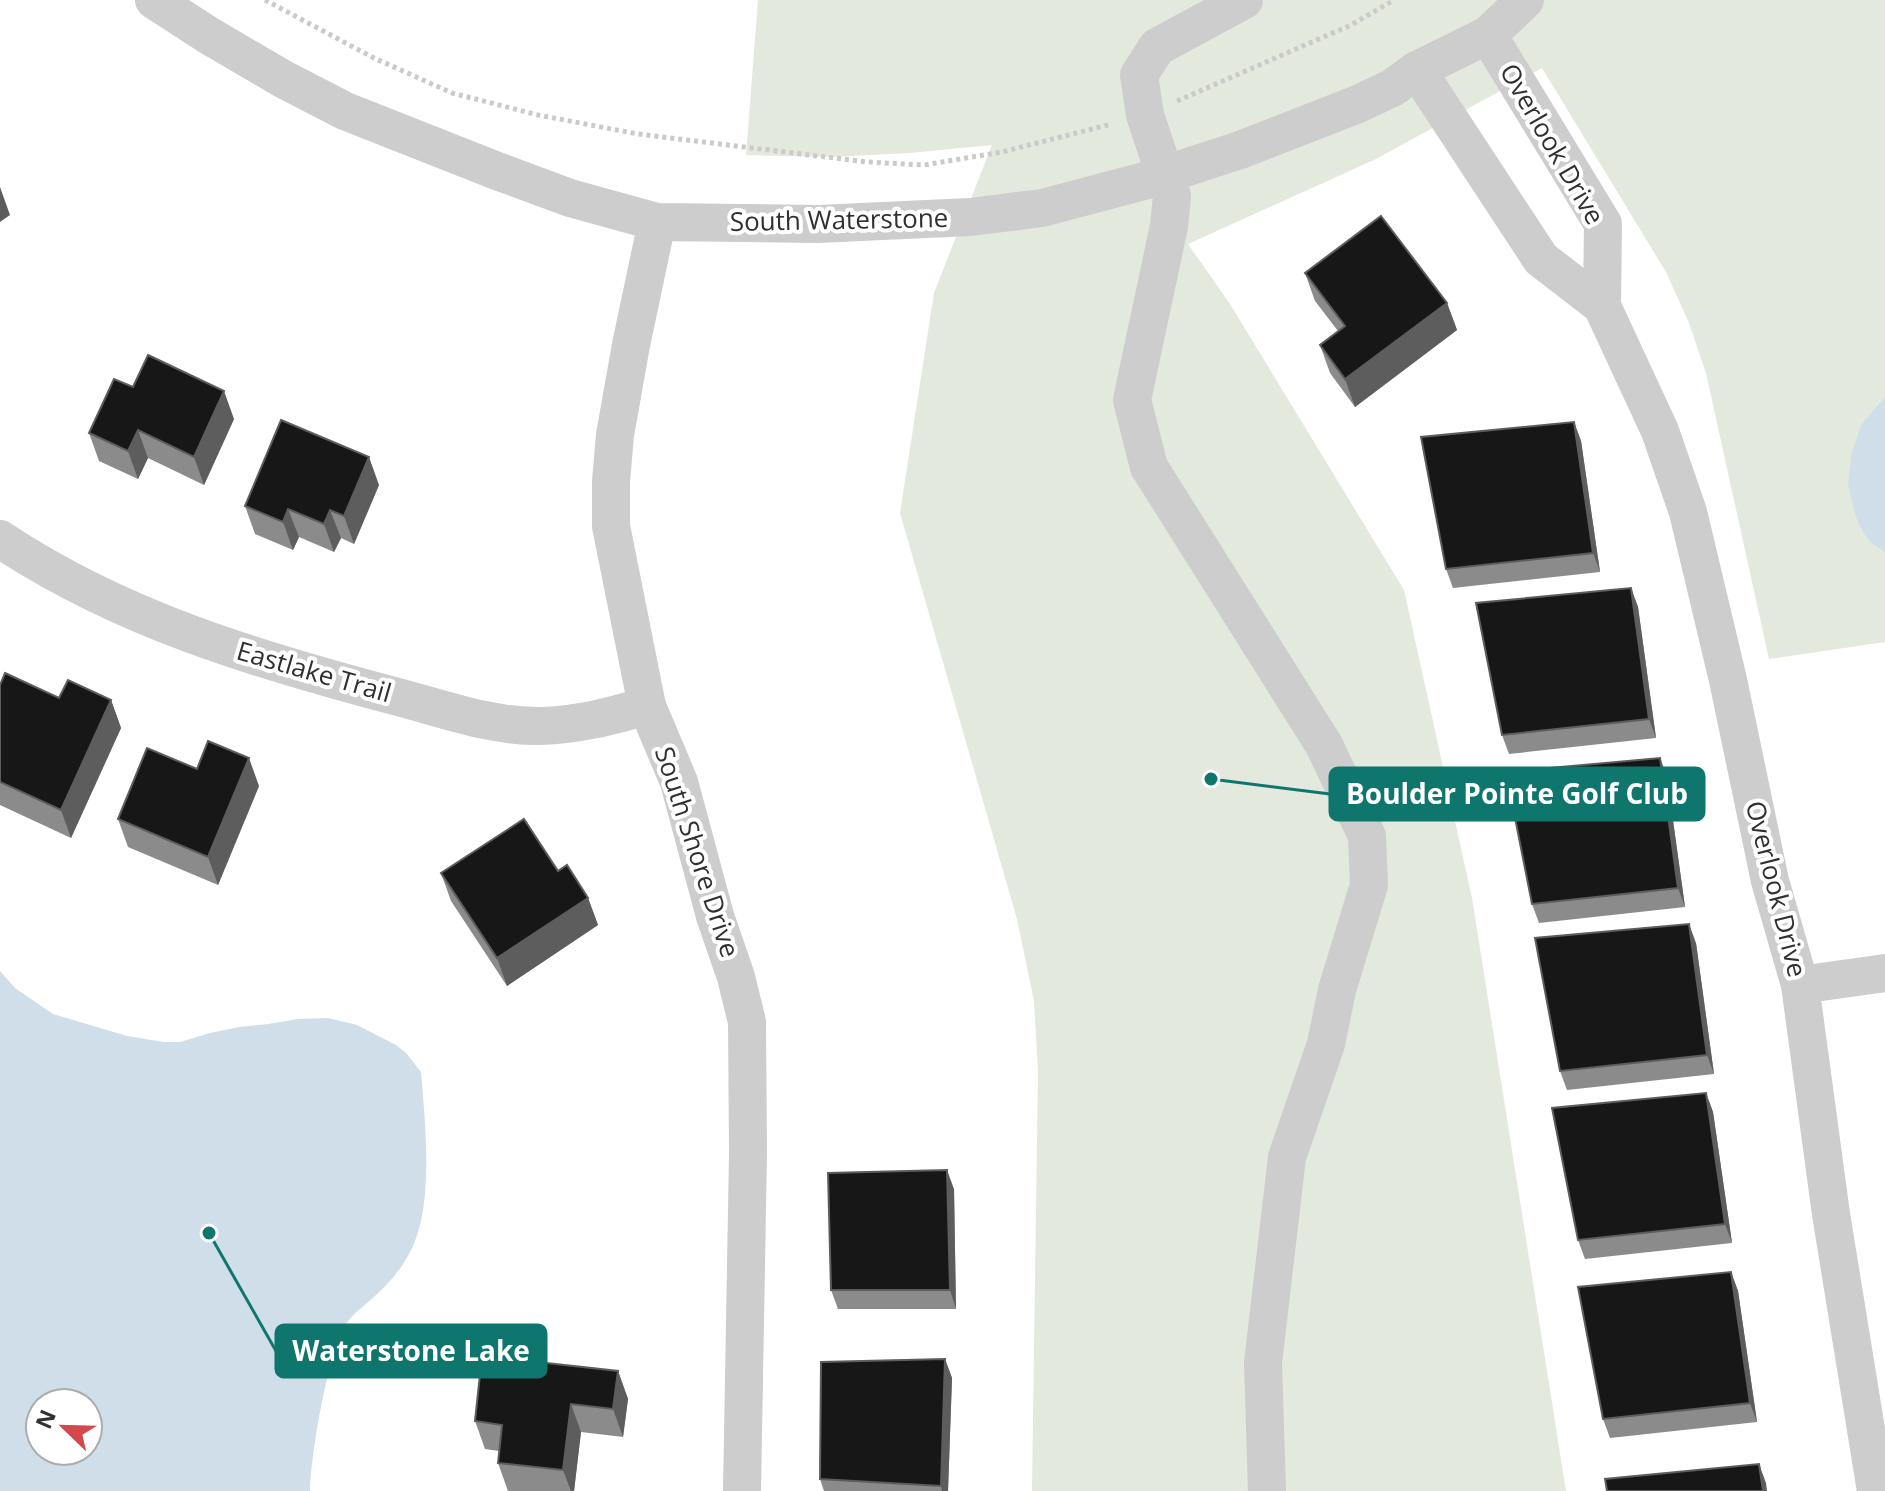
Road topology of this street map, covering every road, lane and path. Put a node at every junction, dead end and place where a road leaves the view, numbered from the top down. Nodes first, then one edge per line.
1 (154, 0) edge
2 (265, 0) edge
3 (1244, 0) edge
4 (1394, 0) edge
5 (1525, 0) edge
6 (1488, 35) junction
7 (1417, 70) junction
8 (1145, 115) junction
9 (1164, 175) junction
10 (657, 222) junction
11 (1602, 306) junction
12 (0, 539) edge
13 (647, 706) junction
14 (1885, 973) edge
15 (1800, 985) junction
16 (742, 1491) edge
17 (1267, 1491) edge
18 (1876, 1491) edge

1 - 10 street, South Waterstone
2 - 8 path
3 - 8 street
4 - 8 path
5 - 6 street, South Waterstone
6 - 7 street, South Waterstone
6 - 11 street, Overlook Drive
7 - 9 street, South Waterstone
7 - 11 street, Overlook Drive
8 - 9 street
9 - 10 street, South Waterstone
9 - 17 street
10 - 13 street, South Shore Drive
11 - 15 street, Overlook Drive
12 - 13 street, Eastlake Trail
13 - 16 street, South Shore Drive
14 - 15 street
15 - 18 street, Overlook Drive

